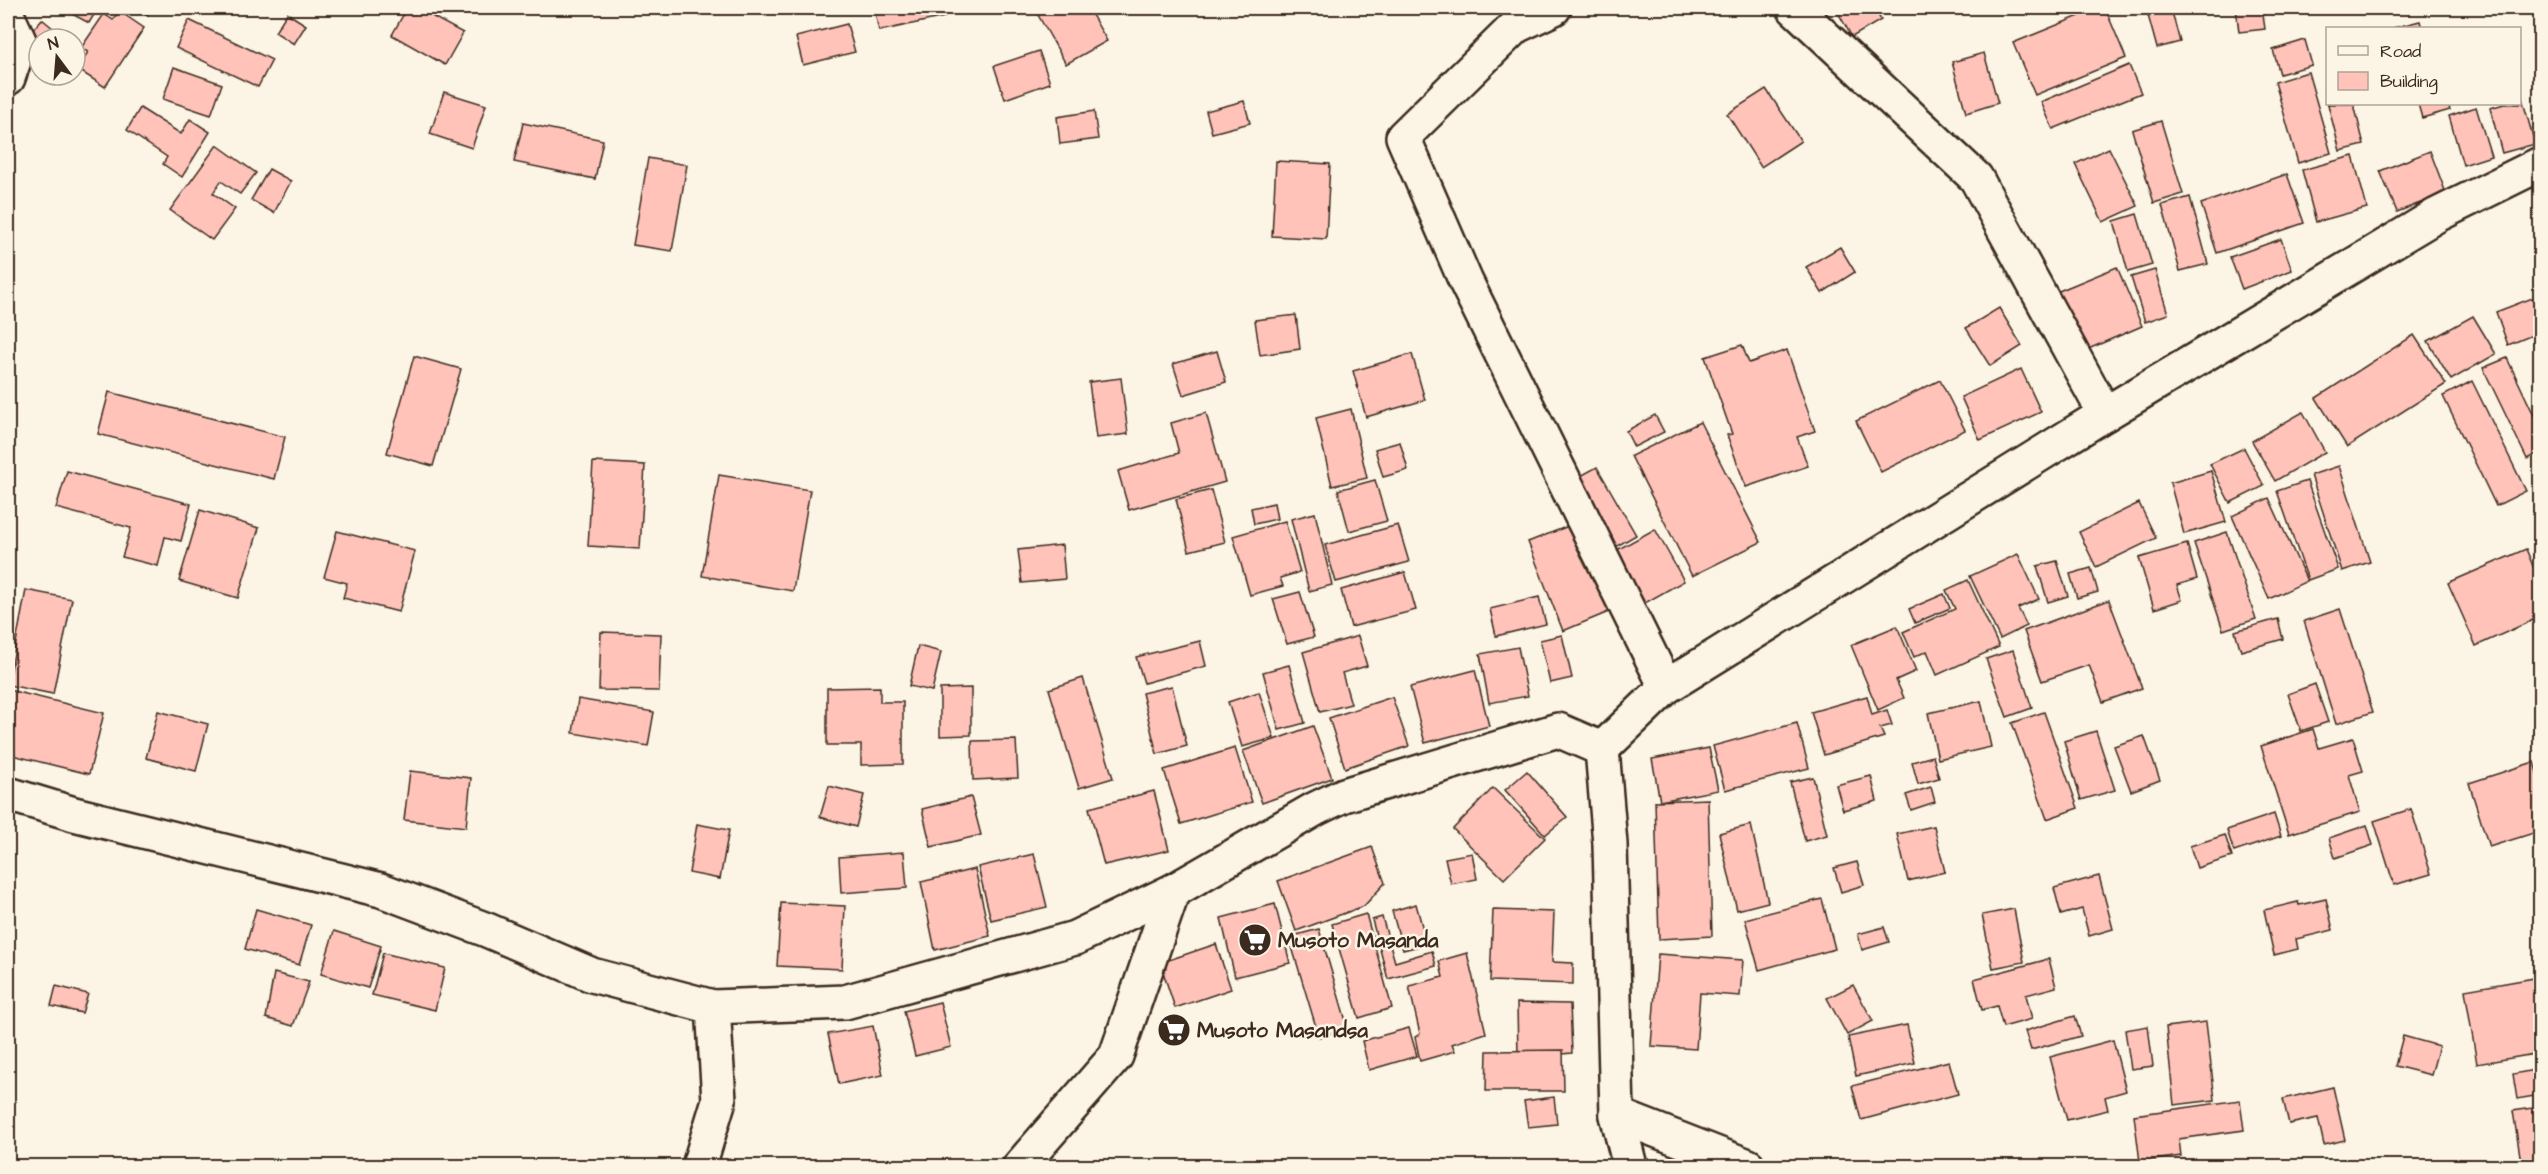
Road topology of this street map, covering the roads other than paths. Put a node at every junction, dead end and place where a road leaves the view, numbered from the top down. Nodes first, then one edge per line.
1 (1554, 8) edge
2 (1794, 8) edge
3 (8, 17) edge
4 (8, 78) edge
5 (2541, 164) edge
6 (2105, 414) junction
7 (1666, 687) junction
8 (1602, 749) junction
9 (8, 794) edge
10 (1173, 891) junction
11 (713, 1007) junction
12 (1617, 1115) junction
13 (699, 1167) edge
14 (1020, 1167) edge
15 (1630, 1167) edge
16 (1748, 1167) edge

1 - 7 street
2 - 6 street
3 - 4 street
5 - 6 street
6 - 7 street
7 - 8 street
8 - 10 street
8 - 12 street
9 - 11 street
10 - 11 street
10 - 14 street
11 - 13 street
12 - 15 street
12 - 16 street

